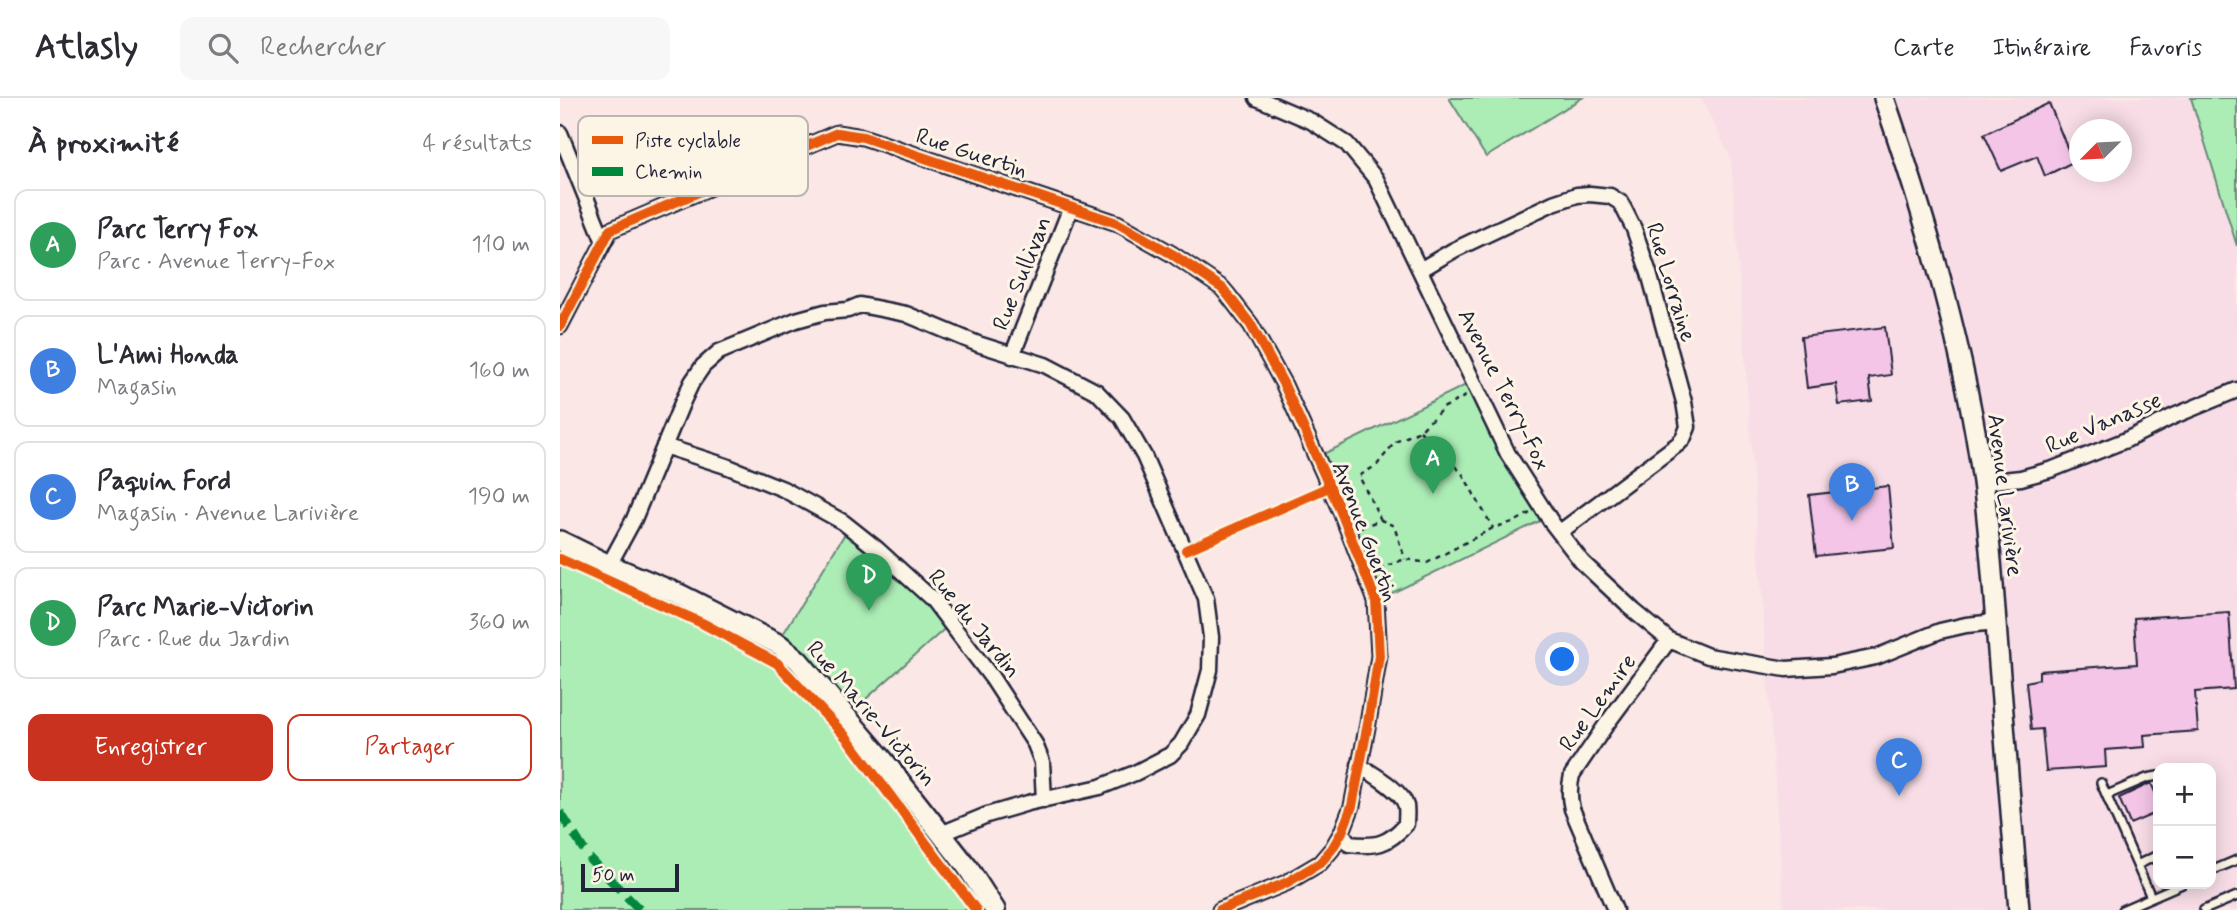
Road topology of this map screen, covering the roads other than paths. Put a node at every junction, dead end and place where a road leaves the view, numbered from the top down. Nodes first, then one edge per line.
1 (1257, 98) edge
2 (1884, 98) edge
3 (560, 133) edge
4 (808, 146) edge
5 (578, 178) edge
6 (585, 196) edge
7 (690, 196) edge
8 (1071, 207) junction
9 (604, 242) junction
10 (1420, 270) junction
11 (560, 326) edge
12 (1012, 356) junction
13 (2237, 390) edge
14 (664, 446) junction
15 (1983, 482) junction
16 (1560, 533) junction
17 (560, 541) edge
18 (609, 565) junction
19 (1996, 622) junction
20 (1669, 640) junction
21 (1359, 765) junction
22 (2153, 777) edge
23 (2101, 783) dead end
24 (2107, 795) junction
25 (1044, 800) junction
26 (1342, 832) junction
27 (941, 834) junction
28 (2153, 857) edge
29 (2237, 860) edge
30 (2137, 865) junction
31 (2216, 869) edge
32 (2170, 889) edge
33 (2237, 896) edge
34 (2151, 897) junction
35 (995, 910) edge
36 (1220, 910) edge
37 (1615, 910) edge
38 (2019, 910) edge
39 (2122, 910) edge
40 (2204, 910) edge

1 - 10 street, Avenue Terry-Fox
2 - 15 main road, Avenue Larivière
3 - 5 street
4 - 8 street, Rue Guertin
6 - 9 street
7 - 9 street, Rue Guertin
8 - 12 street, Rue Sullivan
8 - 21 street, Avenue Guertin
9 - 11 street, Rue Guertin
10 - 16 street, Avenue Terry-Fox
10 - 16 street, Rue Lorraine
12 - 14 street
12 - 25 street
13 - 15 street, Rue Vanasse
14 - 18 street
14 - 25 street, Rue du Jardin
15 - 19 main road, Avenue Larivière
16 - 20 street, Avenue Terry-Fox
17 - 18 main road, Rue Marie-Victorin
18 - 27 main road, Rue Marie-Victorin
19 - 20 street, Avenue Terry-Fox
19 - 38 main road, Avenue Larivière
20 - 37 street, Rue Lemire
21 - 26 street, Avenue Guertin
21 - 26 street
22 - 24 lane
23 - 24 lane
24 - 30 lane
25 - 27 street
26 - 36 street, Avenue Guertin
27 - 35 main road, Rue Marie-Victorin
28 - 30 lane
29 - 31 lane
30 - 34 lane
32 - 34 lane
33 - 40 lane
34 - 39 lane

